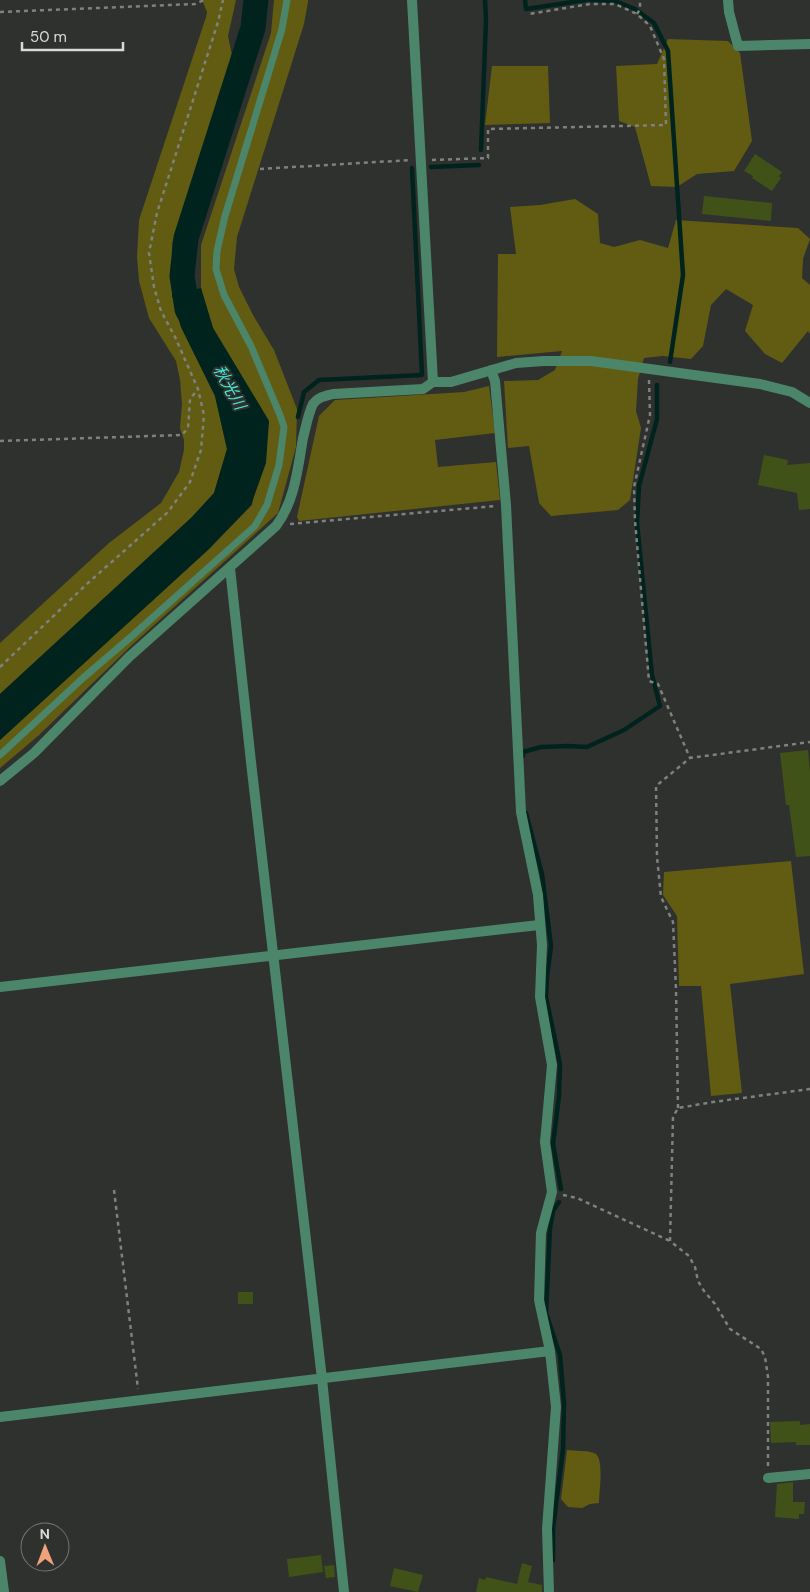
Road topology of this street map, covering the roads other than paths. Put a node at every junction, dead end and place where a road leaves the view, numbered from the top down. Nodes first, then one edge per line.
1 (287, 0) edge
2 (412, 0) edge
3 (728, 0) edge
4 (810, 44) edge
5 (491, 370) junction
6 (433, 382) junction
7 (810, 403) edge
8 (230, 568) junction
9 (0, 755) edge
10 (0, 780) edge
11 (540, 925) junction
12 (274, 956) junction
13 (0, 987) edge
14 (550, 1352) junction
15 (322, 1379) junction
16 (0, 1416) edge
17 (804, 1472) edge
18 (768, 1478) road end
19 (0, 1562) edge
20 (4, 1592) edge
21 (344, 1592) edge
22 (549, 1592) edge

1 - 9 lane
2 - 6 street
3 - 4 street
5 - 6 street
5 - 7 street
5 - 11 street
6 - 8 street
8 - 10 street
8 - 12 street
11 - 12 street
11 - 14 street
12 - 13 street
12 - 15 street
14 - 15 street
14 - 22 street
15 - 16 street
15 - 21 street
17 - 18 street
19 - 20 street

